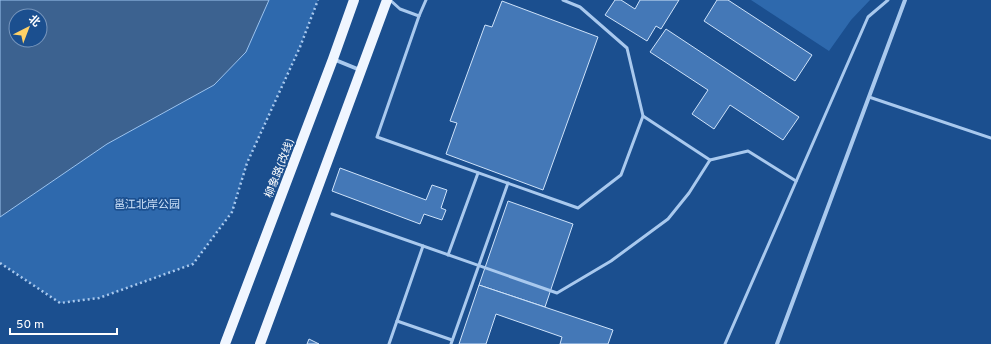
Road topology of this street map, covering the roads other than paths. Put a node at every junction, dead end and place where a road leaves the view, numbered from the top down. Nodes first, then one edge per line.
1 (354, 0) edge
2 (388, 0) edge
3 (426, 0) edge
4 (563, 0) edge
5 (888, 0) edge
6 (905, 0) edge
7 (419, 16) junction
8 (333, 59) junction
9 (361, 71) junction
10 (869, 97) junction
11 (643, 116) junction
12 (991, 138) edge
13 (710, 160) junction
14 (478, 173) junction
15 (796, 181) junction
16 (508, 183) junction
17 (332, 214) dead end
18 (423, 246) junction
19 (448, 255) junction
20 (478, 265) junction
21 (397, 321) junction
22 (452, 342) edge
23 (225, 344) edge
24 (260, 344) edge
25 (390, 344) edge
26 (724, 344) edge
27 (777, 344) edge

1 - 8 main road, 柳象路(改线)
2 - 7 lane
2 - 9 main road
3 - 7 lane
4 - 11 lane
5 - 15 lane
6 - 10 street
7 - 14 lane
8 - 9 street
8 - 23 main road, 柳象路(改线)
9 - 24 main road
10 - 12 lane
10 - 27 street
11 - 13 lane
11 - 16 lane
13 - 15 lane
13 - 20 lane
14 - 16 lane
14 - 19 lane
15 - 26 lane
16 - 20 lane
17 - 18 lane
18 - 19 lane
18 - 21 lane
19 - 20 lane
20 - 22 lane
21 - 22 lane
21 - 25 lane

